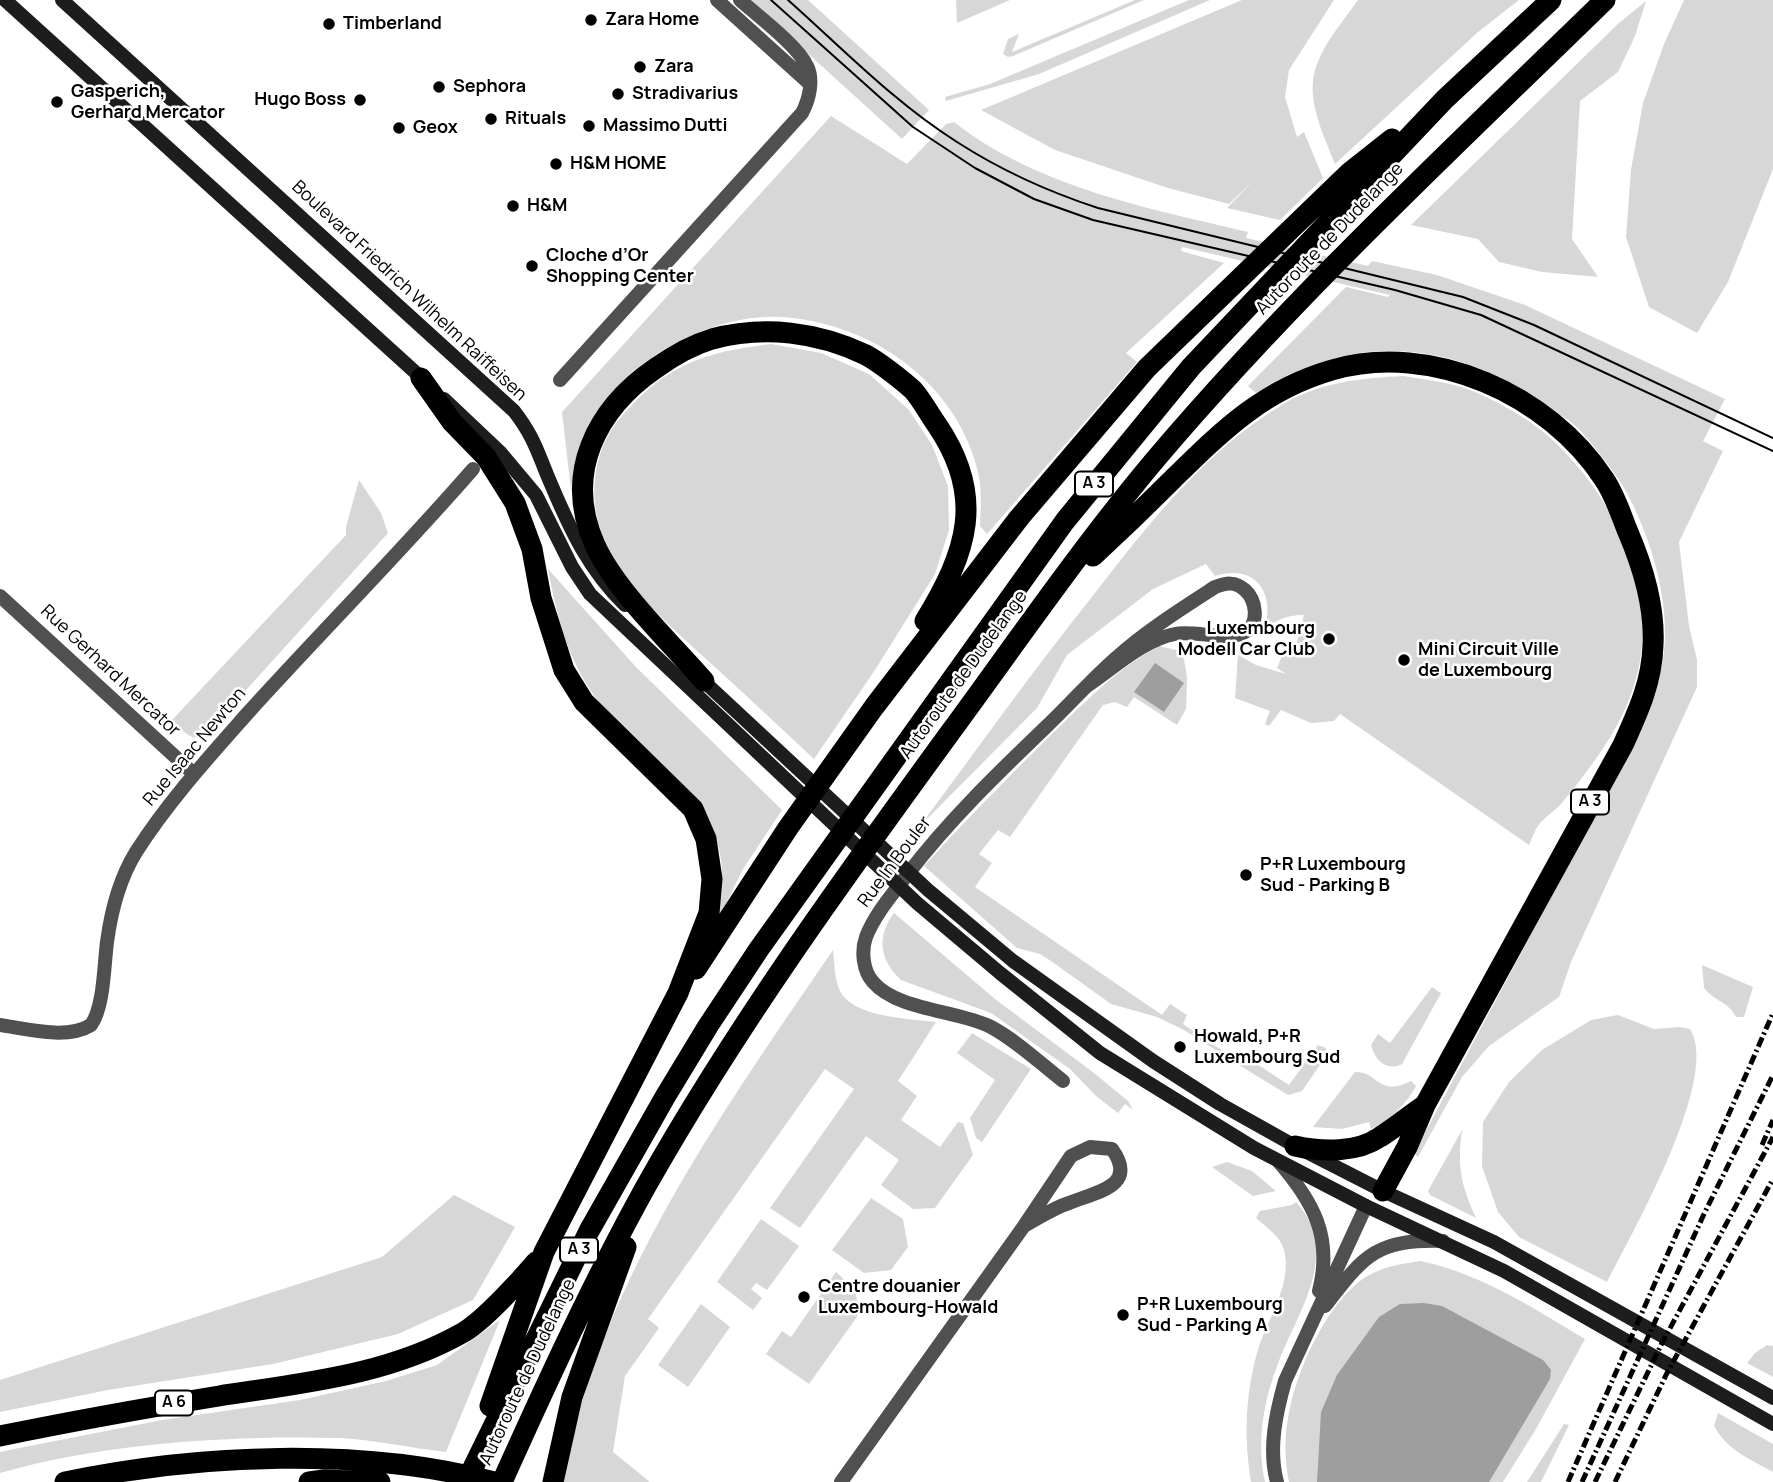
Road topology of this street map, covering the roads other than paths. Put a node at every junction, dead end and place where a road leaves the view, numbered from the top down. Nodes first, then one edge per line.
1 (5, 0) edge
2 (62, 0) edge
3 (717, 0) edge
4 (740, 0) edge
5 (1551, 0) edge
6 (1605, 0) edge
7 (810, 84) junction
8 (1445, 99) junction
9 (421, 378) junction
10 (560, 380) dead end
11 (473, 469) dead end
12 (0, 596) edge
13 (1044, 604) junction
14 (704, 681) junction
15 (1087, 686) junction
16 (874, 707) junction
17 (194, 774) junction
18 (678, 993) junction
19 (0, 1025) edge
20 (1063, 1081) dead end
21 (1424, 1105) junction
22 (1295, 1146) junction
23 (1277, 1160) junction
24 (647, 1185) junction
25 (1383, 1191) junction
26 (1366, 1206) junction
27 (1024, 1226) junction
28 (1444, 1241) junction
29 (544, 1252) junction
30 (1311, 1324) junction
31 (1769, 1395) edge
32 (1773, 1424) edge
33 (0, 1436) edge
34 (376, 1475) edge
35 (65, 1482) edge
36 (309, 1482) edge
37 (464, 1482) edge
38 (494, 1482) edge
39 (502, 1482) edge
40 (553, 1482) edge
41 (841, 1482) edge
42 (1277, 1482) edge

1 - 9 main road
2 - 14 main road, Boulevard Friedrich Wilhelm Raiffeisen
3 - 7 street
4 - 7 street
5 - 8 highway, Autoroute de Dudelange / A 3
6 - 13 highway, Autoroute de Dudelange / A 3
7 - 10 street
8 - 16 highway, A 3
8 - 37 highway, Autoroute de Dudelange / A 3
9 - 18 highway, A 3
9 - 23 main road
11 - 17 street, Rue Isaac Newton
12 - 17 street, Rue Gerhard Mercator
13 - 21 highway, A 3
13 - 24 highway, Autoroute de Dudelange / A 3
14 - 16 highway, A 3
14 - 22 main road, Boulevard Friedrich Wilhelm Raiffeisen
15 - 15 street, Rue In Bouler
15 - 20 street, Rue In Bouler
16 - 18 highway, A 3
17 - 19 street, Rue Isaac Newton
18 - 29 highway, A 3
21 - 22 highway, A 3
21 - 25 highway, A 3
22 - 25 main road, Boulevard Friedrich Wilhelm Raiffeisen
23 - 26 main road
23 - 30 street
24 - 39 highway, Autoroute de Dudelange / A 3
24 - 40 highway, A 3
25 - 26 main road
25 - 31 main road, Boulevard Friedrich Wilhelm Raiffeisen
26 - 28 main road
26 - 30 street
27 - 27 street
27 - 41 street
28 - 30 street
28 - 32 main road
29 - 33 highway, A 6
29 - 37 highway, A 3
30 - 42 street
34 - 35 highway
34 - 36 highway
34 - 38 highway

